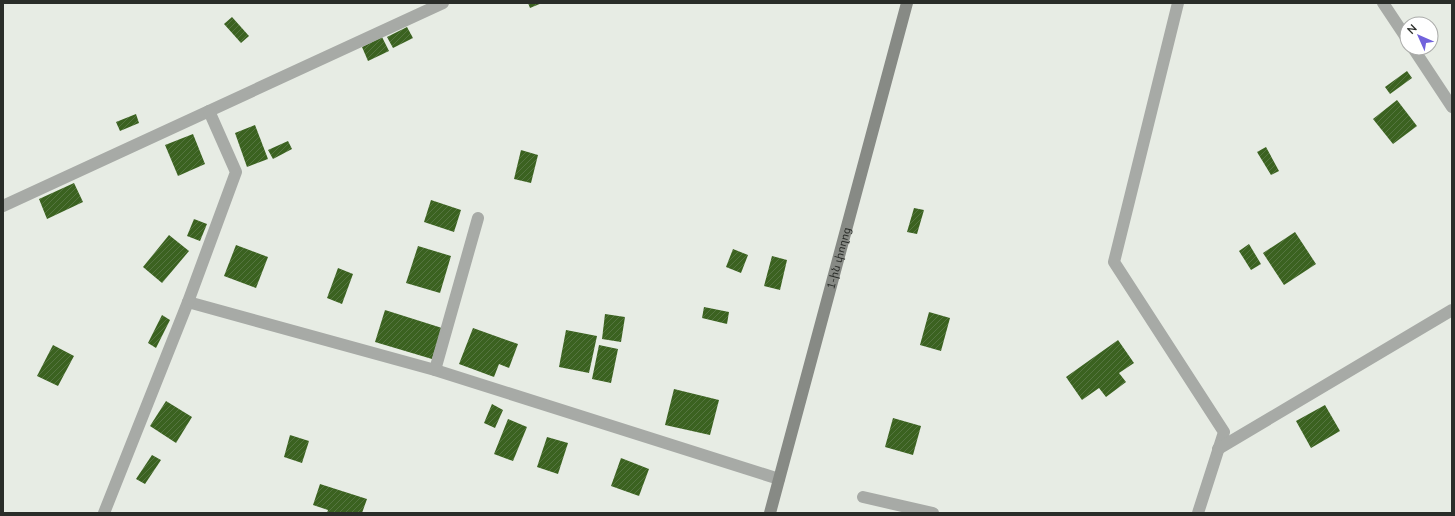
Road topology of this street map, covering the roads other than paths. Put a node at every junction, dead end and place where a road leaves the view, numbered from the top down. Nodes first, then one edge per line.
1 (443, 3) edge
2 (907, 3) edge
3 (1178, 3) edge
4 (1383, 3) edge
5 (1399, 27) edge
6 (1418, 56) edge
7 (1452, 107) edge
8 (209, 111) junction
9 (3, 206) edge
10 (478, 218) dead end
11 (188, 302) junction
12 (1452, 310) edge
13 (435, 370) junction
14 (1218, 449) junction
15 (780, 479) junction
16 (863, 496) dead end
17 (104, 513) edge
18 (770, 513) edge
19 (933, 513) edge
20 (1198, 513) edge

1 - 8 street
2 - 15 main road, 1-ին փողոց
3 - 14 street
4 - 5 street
6 - 7 street
8 - 9 street
8 - 11 street
10 - 13 street
11 - 13 street
11 - 17 street
12 - 14 street
13 - 15 street
14 - 20 street
15 - 18 main road, 1-ին փողոց
16 - 19 street

